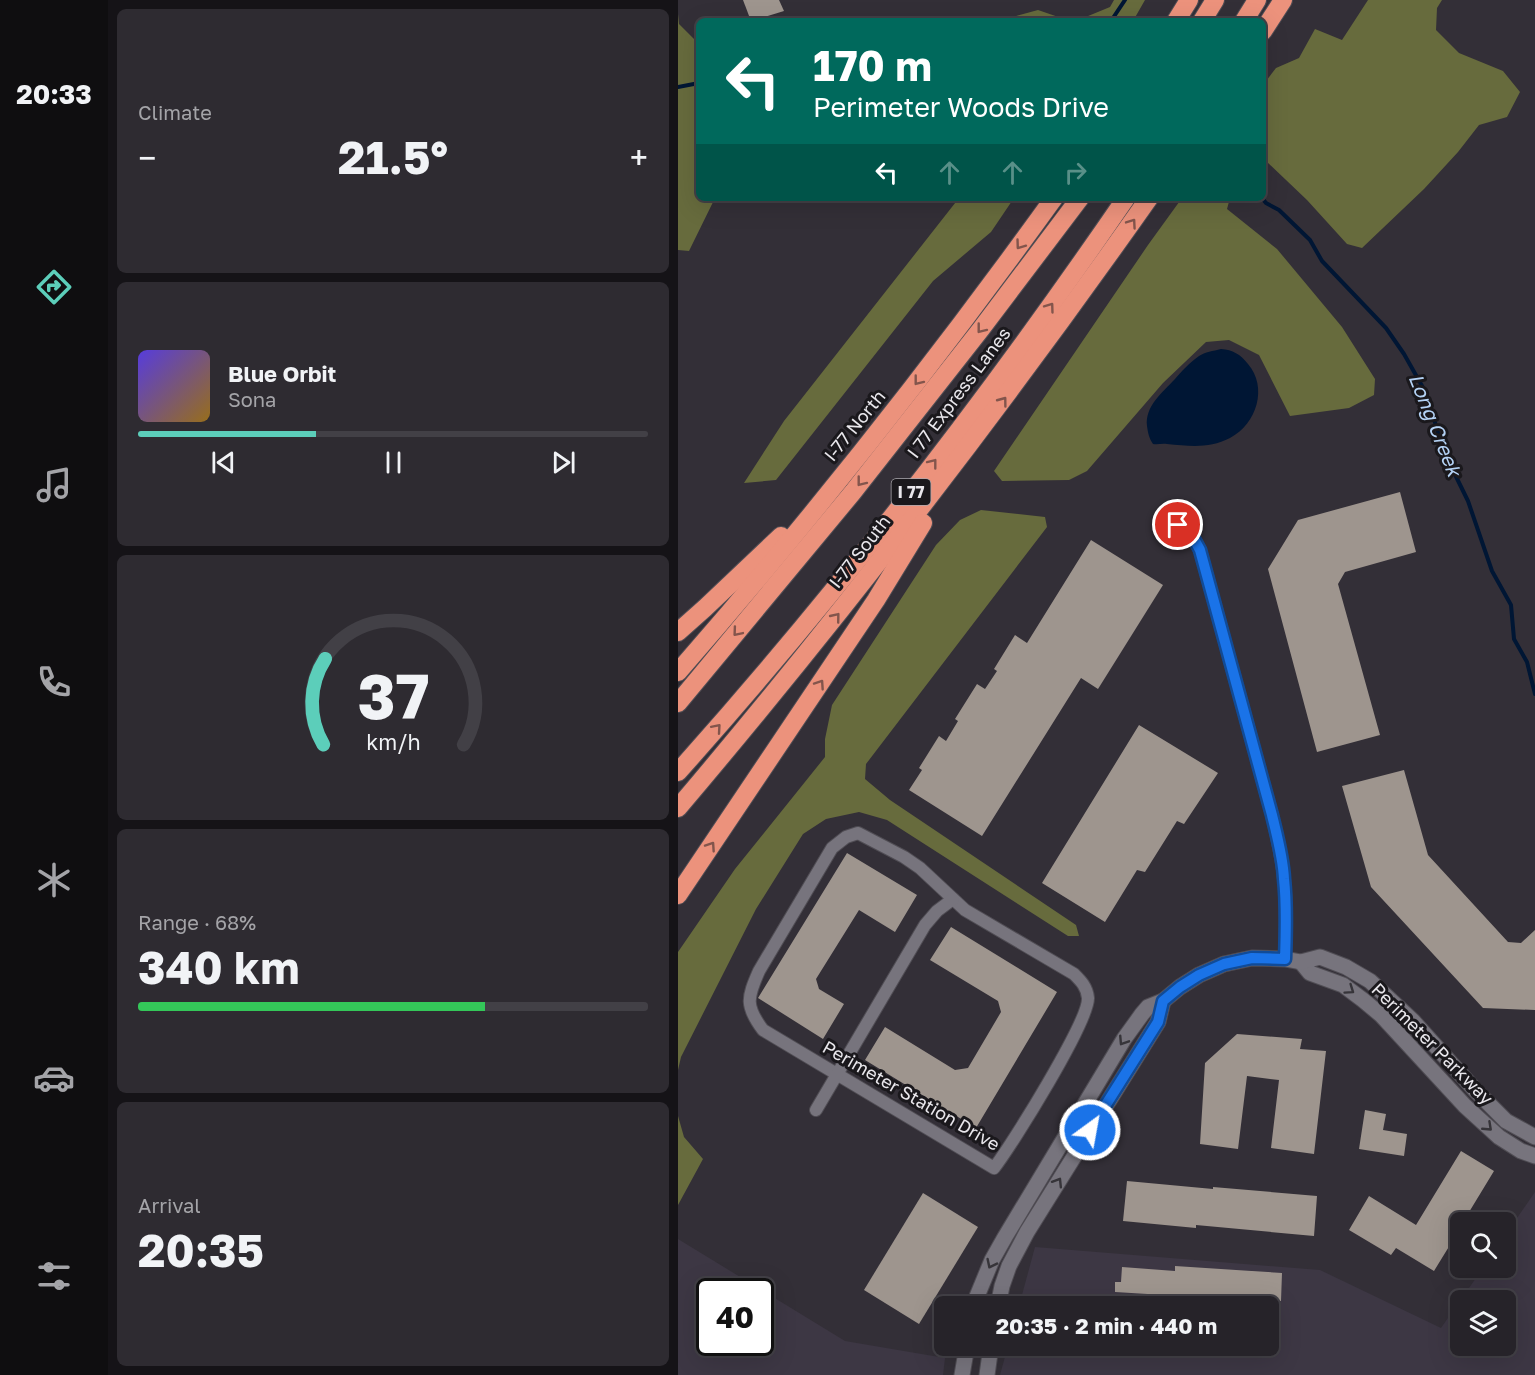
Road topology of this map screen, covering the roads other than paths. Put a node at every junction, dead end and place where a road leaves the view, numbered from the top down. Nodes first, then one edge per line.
1 (1189, 0) edge
2 (1215, 0) edge
3 (1257, 0) edge
4 (1283, 0) edge
5 (1178, 18) edge
6 (1204, 18) edge
7 (1246, 18) edge
8 (1266, 26) edge
9 (1052, 201) edge
10 (1078, 201) edge
11 (1124, 201) edge
12 (1147, 201) edge
13 (968, 448) junction
14 (839, 481) junction
15 (1178, 525) dead end
16 (678, 632) edge
17 (678, 672) edge
18 (678, 703) edge
19 (678, 771) edge
20 (678, 808) edge
21 (678, 895) edge
22 (953, 899) junction
23 (1285, 959) junction
24 (1301, 962) junction
25 (1163, 1001) junction
26 (837, 1074) junction
27 (816, 1110) dead end
28 (1535, 1137) edge
29 (1535, 1156) edge
30 (977, 1296) edge
31 (1000, 1296) edge
32 (965, 1356) edge
33 (990, 1356) edge
34 (962, 1374) edge
35 (987, 1375) edge

1 - 5 highway
2 - 6 highway
3 - 7 highway
4 - 8 highway
9 -> 14 highway, I-77 North
10 -> 18 highway, I 77 Express Lanes / I 77
19 -> 11 highway, I 77 Express Lanes / I 77
13 -> 12 highway, I-77 South / I 77
20 -> 13 highway, I-77 South / I 77
21 -> 13 highway
14 - 16 highway
14 - 17 highway, I-77 North
15 - 23 street
22 - 26 street
22 - 26 street, Perimeter Station Drive
22 - 26 street, Perimeter Station Drive
23 - 24 street, Perimeter Parkway
23 - 25 street, Perimeter Parkway
24 - 28 street, Perimeter Parkway
24 -> 29 street, Perimeter Parkway
25 -> 30 street, Perimeter Parkway
31 -> 25 street
26 - 27 street
32 - 34 street
33 - 35 street

